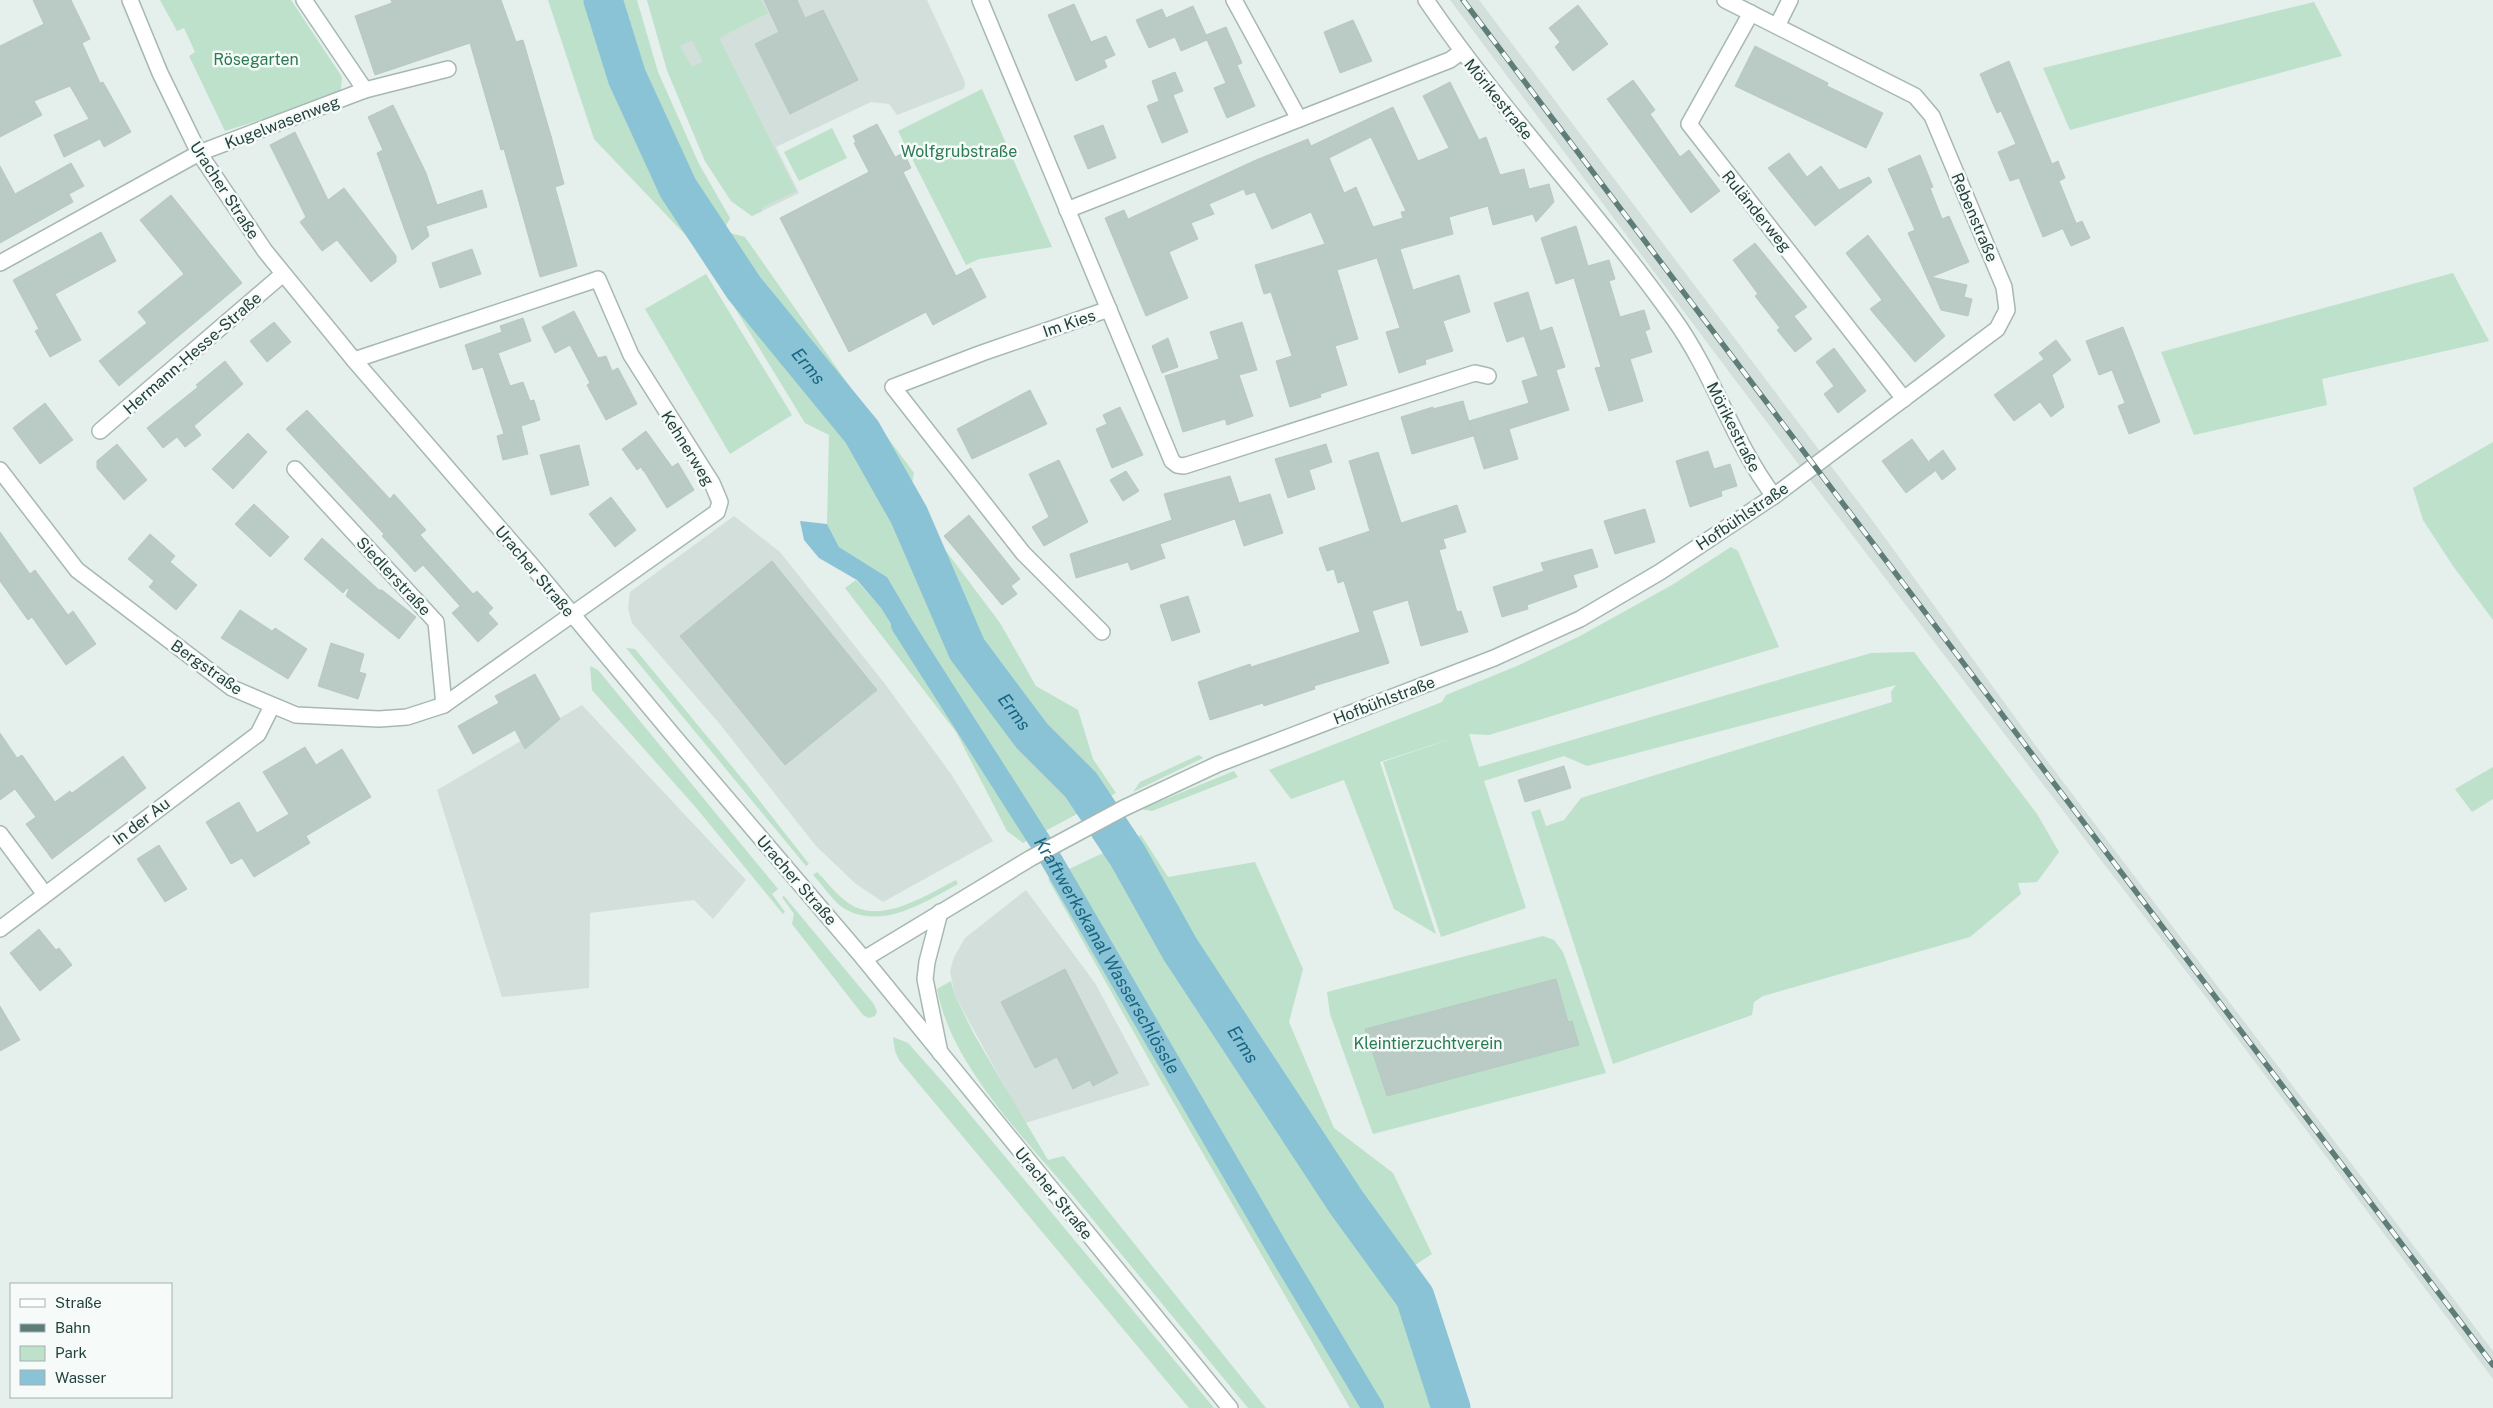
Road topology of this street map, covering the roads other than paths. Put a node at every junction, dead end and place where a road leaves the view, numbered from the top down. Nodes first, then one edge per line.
1 (130, 0) edge
2 (304, 0) edge
3 (980, 0) edge
4 (1234, 0) edge
5 (1426, 0) edge
6 (1725, 0) edge
7 (1790, 0) edge
8 (1751, 13) junction
9 (1777, 26) junction
10 (1461, 52) junction
11 (448, 69) dead end
12 (364, 90) junction
13 (1299, 119) junction
14 (198, 153) junction
15 (1067, 210) junction
16 (0, 263) edge
17 (284, 274) junction
18 (1109, 309) junction
19 (354, 360) junction
20 (1488, 376) dead end
21 (1904, 400) junction
22 (100, 432) dead end
23 (1814, 466) joint
24 (295, 469) dead end
25 (0, 470) edge
26 (1774, 496) junction
27 (572, 614) junction
28 (1102, 632) dead end
29 (444, 705) junction
30 (272, 706) junction
31 (0, 834) edge
32 (44, 894) junction
33 (940, 912) junction
34 (0, 928) edge
35 (864, 959) junction
36 (940, 1053) junction
37 (1230, 1408) edge

1 - 14 street, Uracher Straße
2 - 12 street
3 - 15 street
4 - 13 street
5 - 10 street
6 - 8 street, Rebenstraße
7 - 9 street
8 - 9 street, Rebenstraße
8 - 21 street, Ruländerweg
9 - 21 street, Rebenstraße
10 - 13 street, Mörikestraße
10 - 26 street, Mörikestraße
11 - 12 street, Kugelwasenweg
12 - 14 street, Kugelwasenweg
13 - 15 street, Mörikestraße
14 - 16 street, Kugelwasenweg
14 - 17 street, Uracher Straße
15 - 18 street
17 - 19 street, Uracher Straße
17 - 22 street, Hermann-Hesse-Straße
18 - 20 street, Im Kies
18 - 28 street, Im Kies
19 - 27 street, Uracher Straße
19 - 27 street, Kehnerweg
21 - 23 street, Rebenstraße
23 - 26 street, Hofbühlstraße
24 - 29 street, Siedlerstraße
25 - 30 street, Bergstraße
26 - 33 street, Hofbühlstraße
27 - 29 street, Bergstraße
27 - 35 street, Uracher Straße
29 - 30 street, Bergstraße
30 - 32 street, In der Au
31 - 32 street
32 - 34 street, In der Au
33 - 35 street, Hofbühlstraße
33 - 36 street
35 - 36 street, Uracher Straße
36 - 37 street, Uracher Straße

